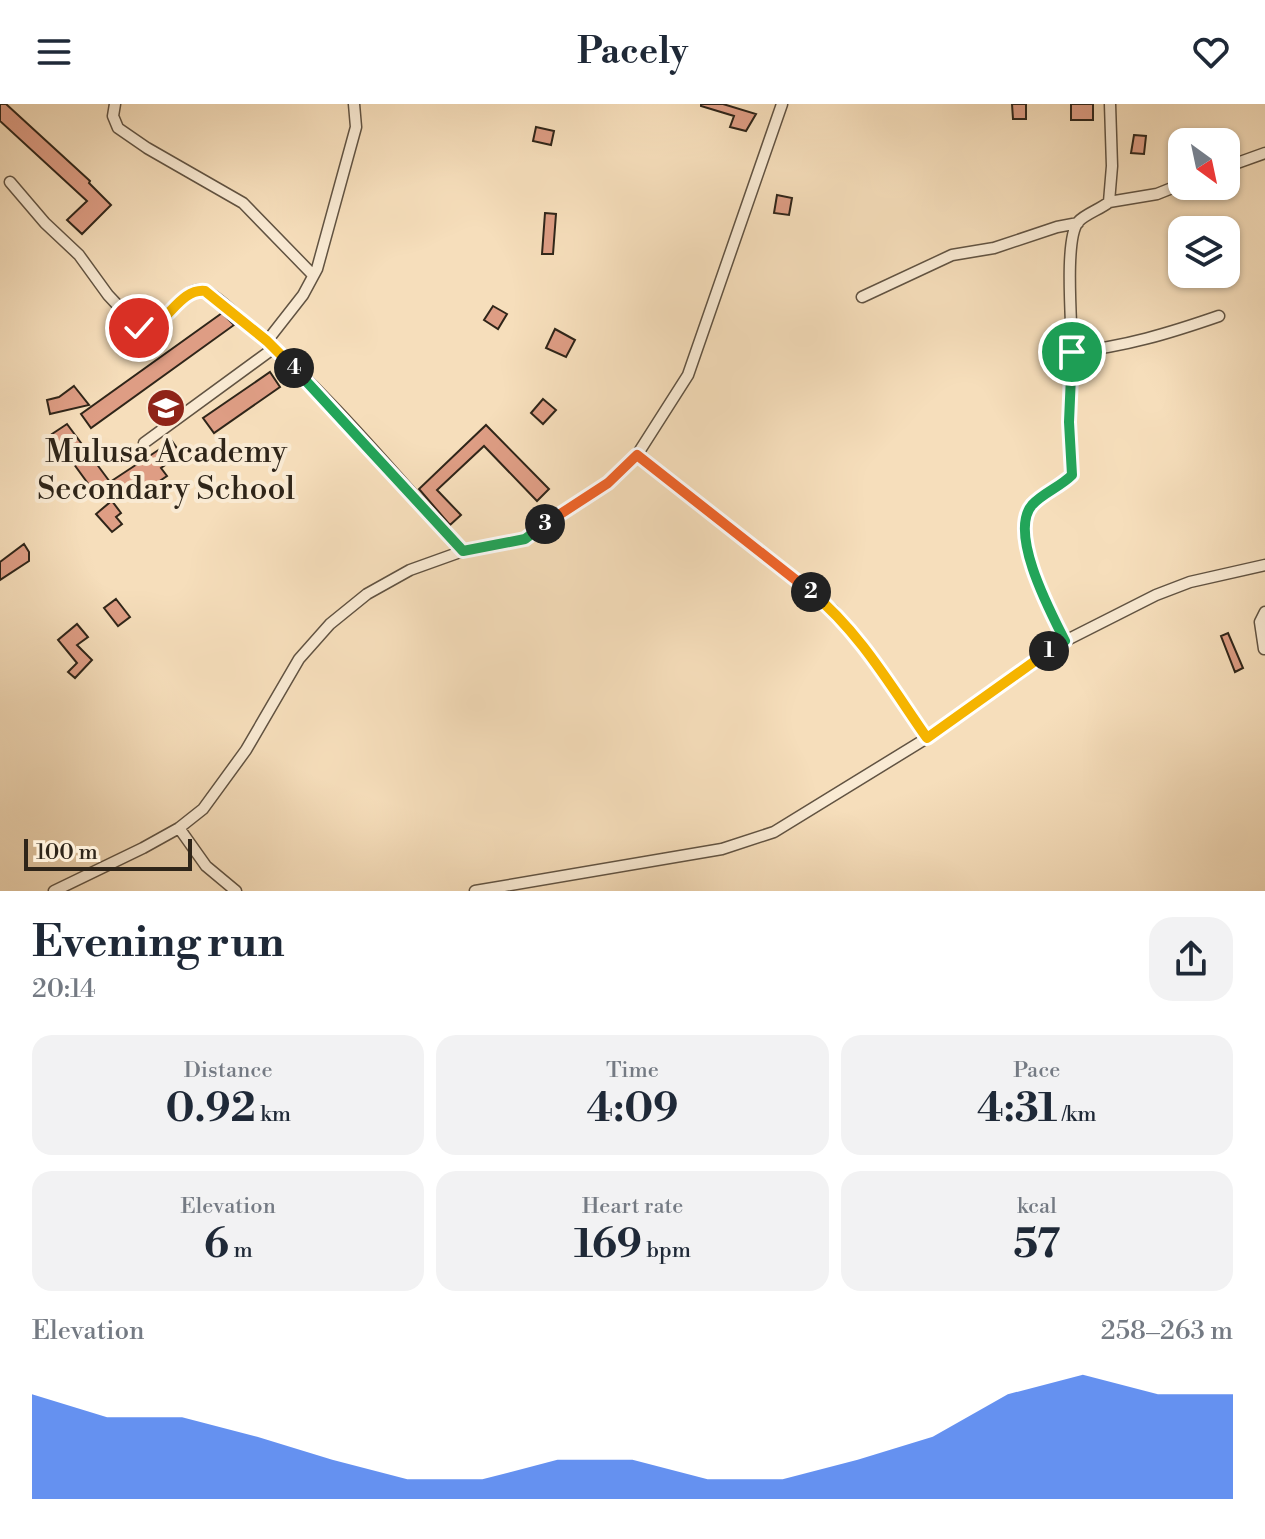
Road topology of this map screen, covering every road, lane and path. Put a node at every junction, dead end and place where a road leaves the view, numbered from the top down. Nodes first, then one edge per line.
1 (115, 104) edge
2 (354, 104) edge
3 (782, 104) edge
4 (1110, 104) edge
5 (1265, 153) edge
6 (1240, 162) edge
7 (10, 182) dead end
8 (1168, 190) edge
9 (1109, 202) junction
10 (1078, 223) junction
11 (313, 275) junction
12 (862, 297) dead end
13 (1219, 316) dead end
14 (271, 345) junction
15 (1072, 352) junction
16 (144, 443) dead end
17 (637, 455) junction
18 (463, 551) junction
19 (1265, 565) edge
20 (1265, 612) edge
21 (1065, 641) junction
22 (1264, 649) edge
23 (927, 738) junction
24 (179, 828) junction
25 (54, 891) edge
26 (236, 891) edge
27 (475, 891) edge

1 - 11 street
2 - 11 street
3 - 17 street
4 - 9 street
5 - 6 street
7 - 14 street
8 - 9 street
9 - 10 street
10 - 12 street
10 - 15 street
11 - 14 street
13 - 15 street
14 - 16 street
14 - 18 street
15 - 21 street
17 - 18 street
17 - 23 street
18 - 24 street
19 - 21 street
20 - 22 street
21 - 23 street
23 - 27 street
24 - 25 street
24 - 26 street

